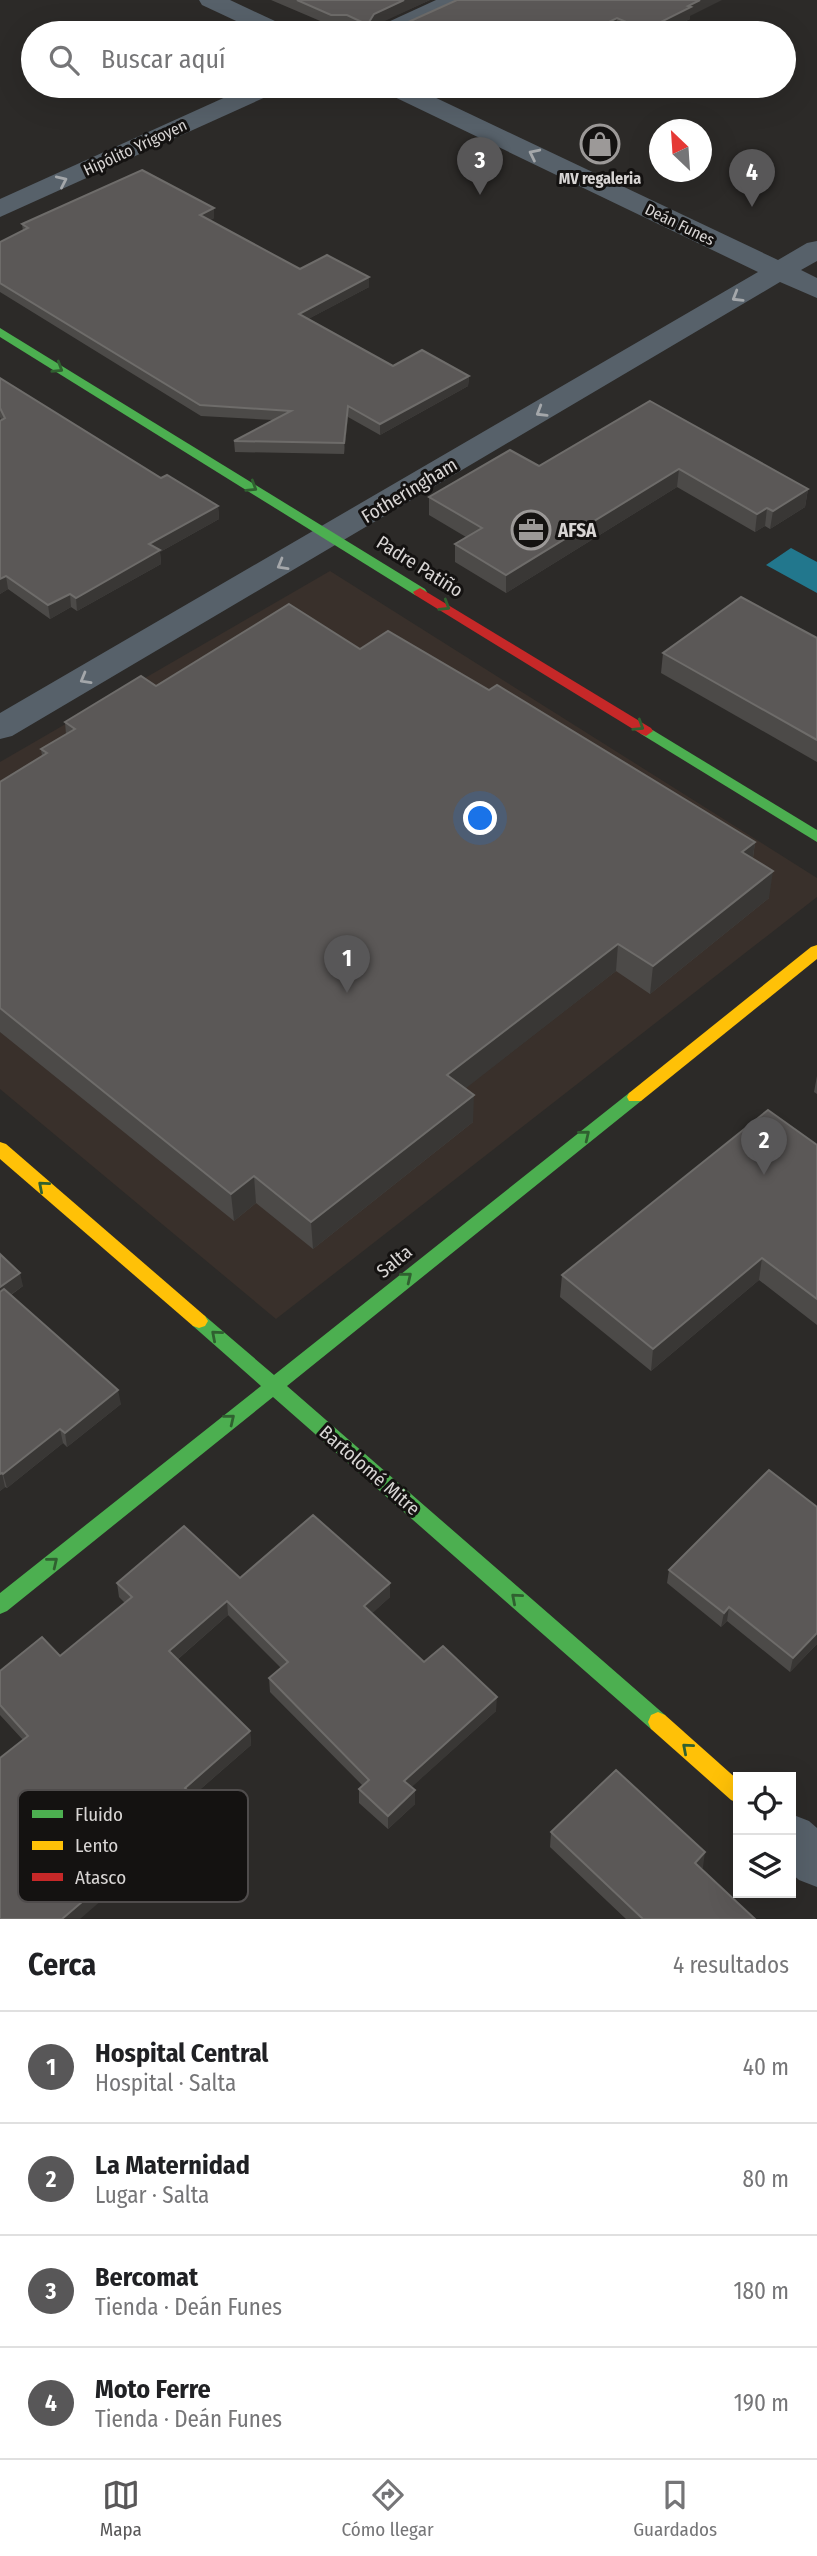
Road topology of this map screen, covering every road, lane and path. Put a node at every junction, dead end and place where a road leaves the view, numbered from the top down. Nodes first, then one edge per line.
1 (211, 0) edge
2 (456, 0) edge
3 (256, 21) edge
4 (410, 21) edge
5 (244, 98) edge
6 (416, 98) edge
7 (0, 209) edge
8 (817, 249) edge
9 (780, 271) junction
10 (817, 289) edge
11 (0, 332) edge
12 (331, 536) junction
13 (0, 728) edge
14 (817, 837) edge
15 (817, 951) edge
16 (0, 1149) edge
17 (273, 1384) junction
18 (0, 1605) edge
19 (733, 1789) edge
20 (796, 1843) edge
21 (817, 1862) edge

1 - 3 street
2 - 4 street
7 -> 5 street, Hipólito Yrigoyen
9 -> 6 street, Deán Funes
8 - 9 street, Fotheringham
9 - 10 street, Deán Funes
9 -> 12 street, Fotheringham
11 -> 12 street, Padre Patiño
12 -> 13 street, Fotheringham
12 -> 14 street, Padre Patiño
17 -> 15 street, Salta
17 -> 16 street, Bartolomé Mitre
18 -> 17 street, Salta
19 -> 17 street, Bartolomé Mitre
20 - 21 street

